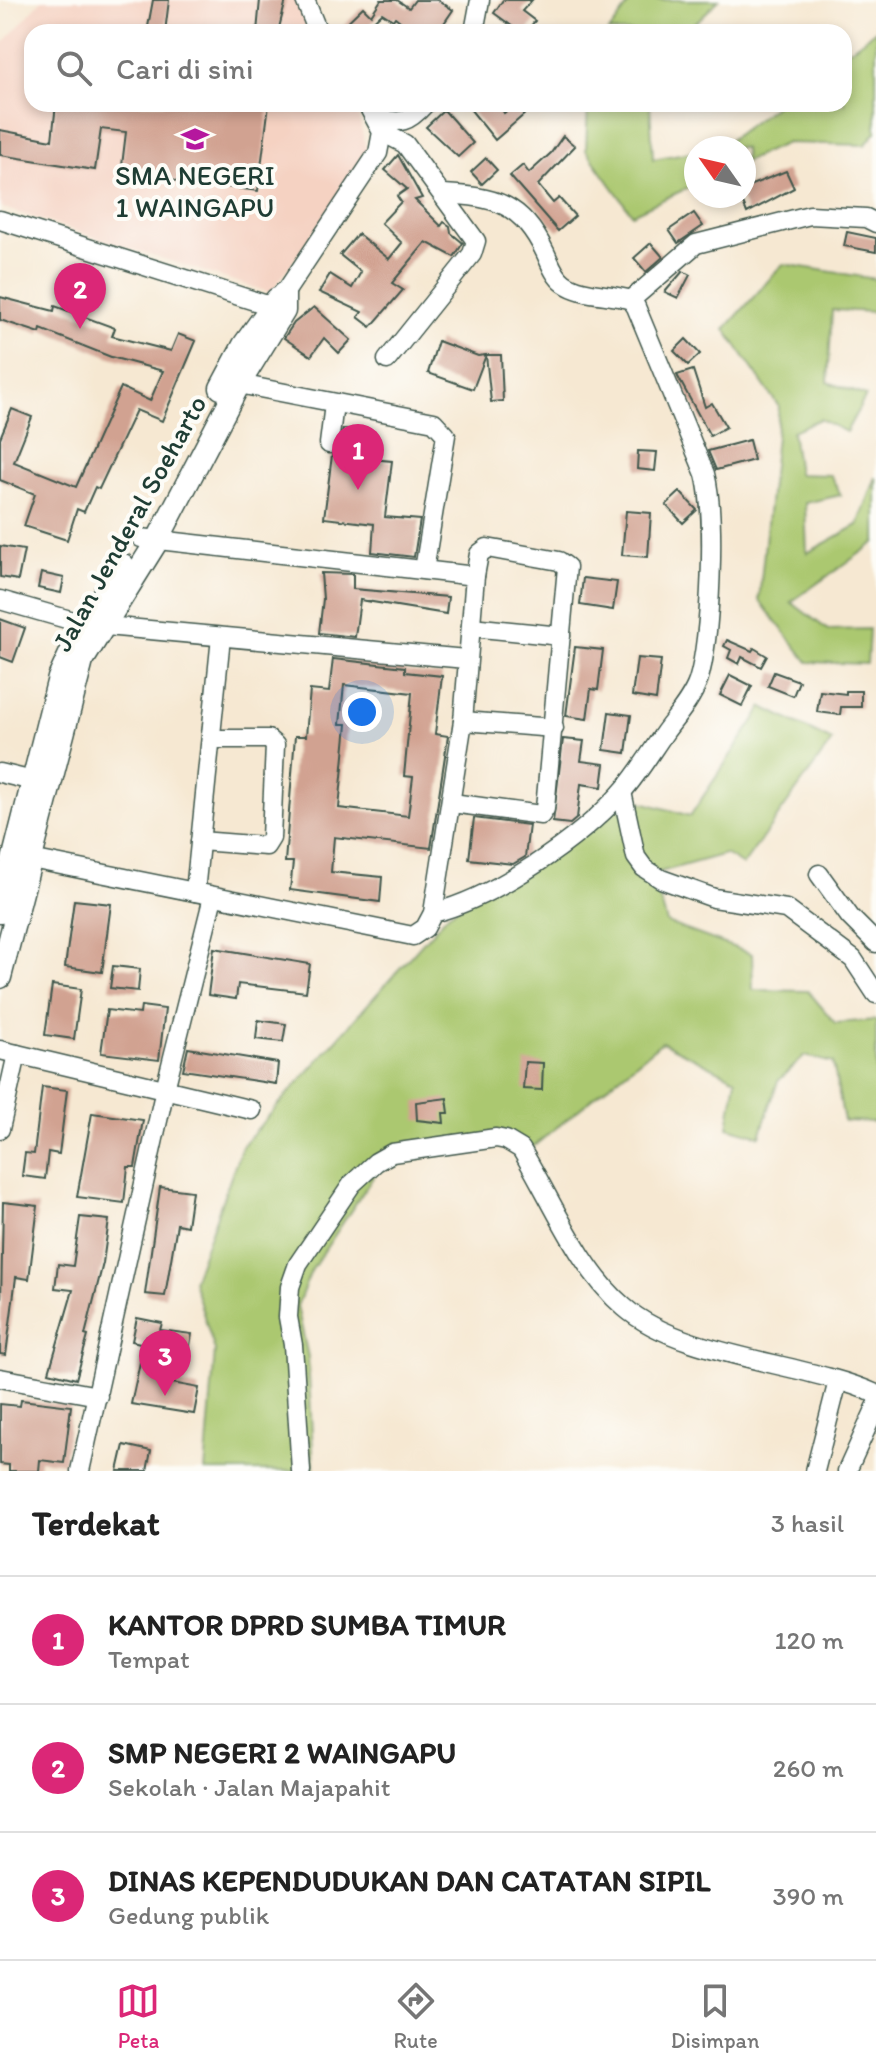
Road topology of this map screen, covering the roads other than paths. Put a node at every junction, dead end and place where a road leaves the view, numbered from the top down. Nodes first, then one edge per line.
1 (305, 0) edge
2 (480, 0) edge
3 (315, 24) edge
4 (476, 24) edge
5 (417, 112) edge
6 (375, 118) edge
7 (444, 194) junction
8 (0, 220) edge
9 (876, 223) edge
10 (631, 300) junction
11 (280, 303) junction
12 (387, 360) dead end
13 (239, 384) junction
14 (334, 404) junction
15 (329, 444) dead end
16 (149, 540) junction
17 (424, 570) junction
18 (475, 576) junction
19 (0, 600) edge
20 (93, 624) junction
21 (471, 627) junction
22 (561, 636) junction
23 (221, 637) junction
24 (466, 659) junction
25 (463, 721) junction
26 (554, 728) junction
27 (211, 739) junction
28 (0, 773) edge
29 (33, 781) junction
30 (622, 792) junction
31 (452, 803) junction
32 (200, 841) junction
33 (22, 857) junction
34 (819, 874) dead end
35 (204, 894) junction
36 (0, 912) edge
37 (433, 913) junction
38 (876, 943) edge
39 (0, 977) edge
40 (876, 994) edge
41 (8, 1052) edge
42 (165, 1089) junction
43 (252, 1110) dead end
44 (0, 1129) edge
45 (0, 1378) edge
46 (838, 1381) junction
47 (876, 1394) edge
48 (98, 1396) junction
49 (876, 1407) edge
50 (80, 1471) edge
51 (301, 1471) edge
52 (815, 1471) edge
53 (847, 1471) edge

1 - 3 street
2 - 4 street
5 - 6 street
6 - 7 street
6 - 11 street, Jalan Jenderal Soeharto
7 - 10 street
7 - 12 street
8 - 11 street
9 - 10 street
10 - 30 street
11 - 13 main road, Jalan Jenderal Soeharto
11 - 16 main road, Jalan Jenderal Soeharto
13 - 14 street
13 - 16 main road, Jalan Jenderal Soeharto
14 - 15 street
14 - 17 street
16 - 17 street
16 - 20 main road, Jalan Jenderal Soeharto
17 - 18 street
18 - 21 street
18 - 22 street
19 - 20 street
20 - 23 street
20 - 29 main road, Jalan Jenderal Soeharto
20 - 33 main road, Jalan Jenderal Soeharto
21 - 22 street
21 - 24 street
22 - 26 street
23 - 24 street
23 - 27 street
24 - 25 street
25 - 26 street
25 - 31 street
26 - 31 street
27 - 32 street
27 - 32 street
28 - 29 street
29 - 33 main road, Jalan Jenderal Soeharto
30 - 37 street
30 - 40 street
31 - 37 street
32 - 35 street
33 - 35 street
33 - 36 main road, Jalan Jenderal Soeharto
33 - 39 main road, Jalan Jenderal Soeharto
34 - 38 street
35 - 37 street
35 - 42 street
41 - 42 street
41 - 44 street
42 - 43 street
42 - 48 street
45 - 48 street
46 - 47 street
46 - 51 street
46 - 52 street
48 - 50 street
49 - 53 street

